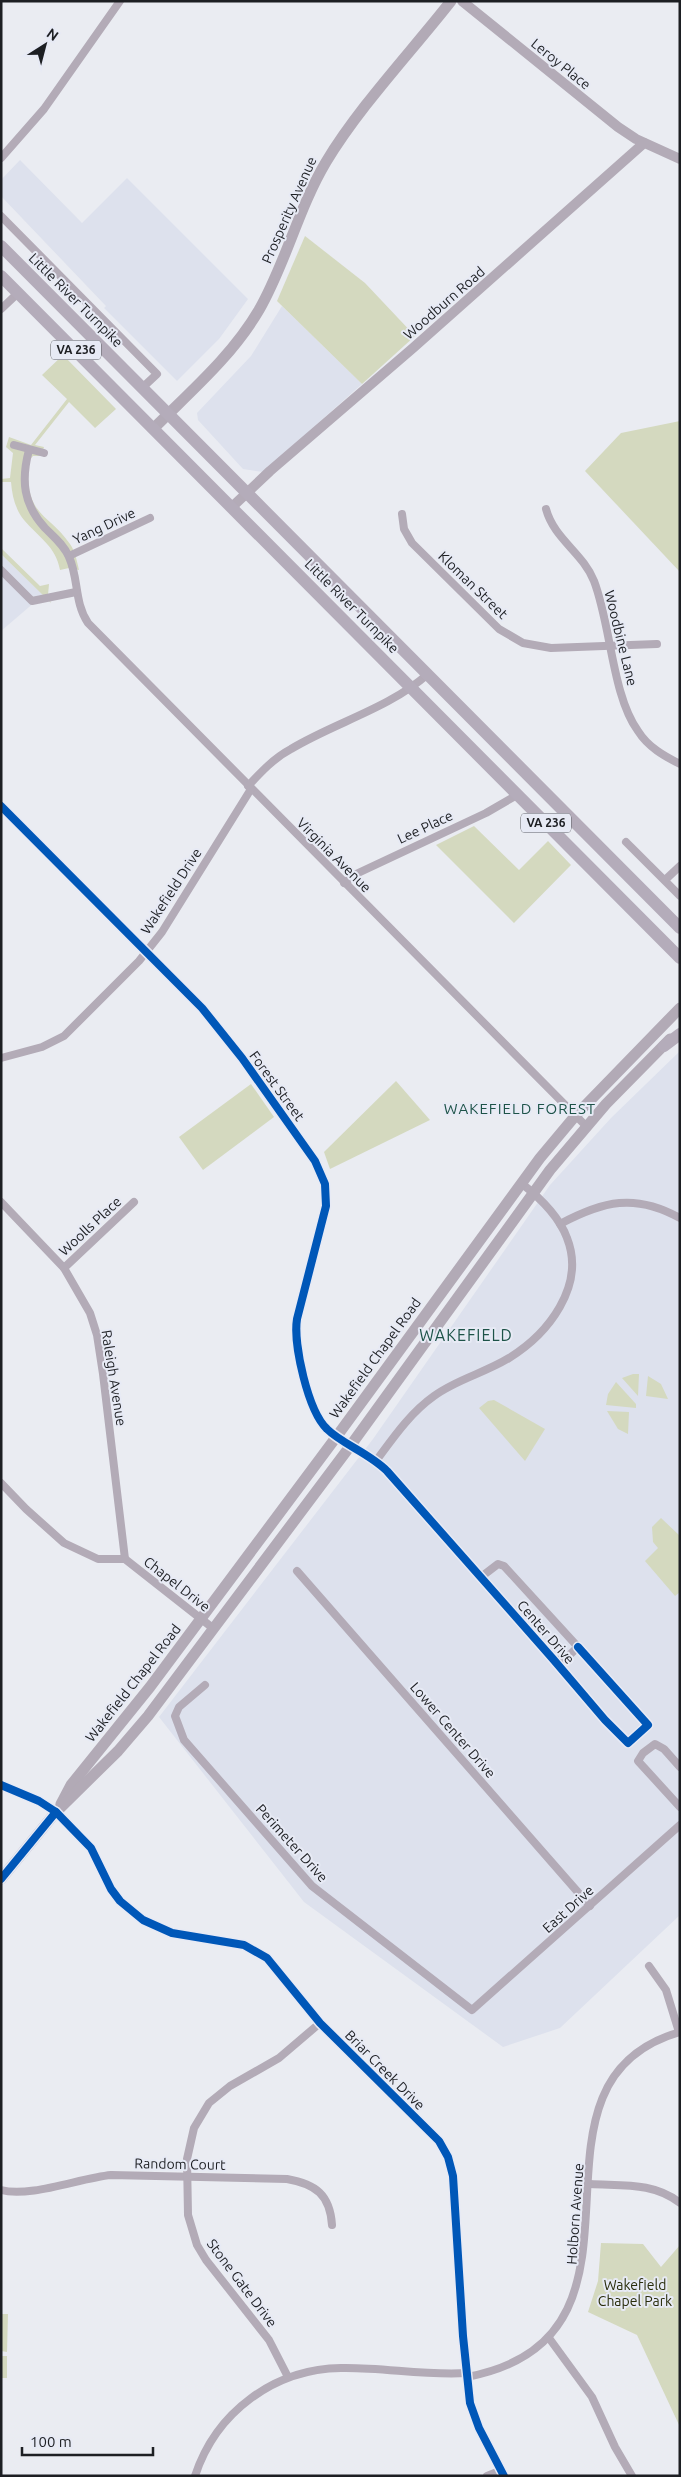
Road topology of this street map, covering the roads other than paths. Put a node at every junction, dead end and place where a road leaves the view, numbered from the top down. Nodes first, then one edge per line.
1 (120, 1) edge
2 (451, 1) edge
3 (462, 1) edge
4 (644, 144) junction
5 (1, 158) edge
6 (680, 159) edge
7 (1, 216) edge
8 (1, 246) edge
9 (1, 276) edge
10 (18, 292) junction
11 (1, 309) edge
12 (142, 388) junction
13 (168, 414) junction
14 (154, 428) junction
15 (14, 445) dead end
16 (29, 450) junction
17 (44, 453) dead end
18 (248, 492) junction
19 (232, 507) junction
20 (546, 508) dead end
21 (402, 514) dead end
22 (150, 518) dead end
23 (69, 556) junction
24 (1, 570) edge
25 (76, 592) junction
26 (657, 644) dead end
27 (610, 645) junction
28 (428, 674) junction
29 (413, 688) junction
30 (680, 764) edge
31 (249, 788) junction
32 (518, 795) junction
33 (1, 806) edge
34 (626, 842) dead end
35 (680, 866) edge
36 (665, 880) junction
37 (344, 883) junction
38 (680, 896) edge
39 (680, 928) edge
40 (146, 951) junction
41 (680, 958) edge
42 (680, 1008) edge
43 (680, 1030) edge
44 (680, 1034) edge
45 (664, 1046) junction
46 (1, 1058) edge
47 (576, 1115) junction
48 (587, 1126) junction
49 (521, 1183) junction
50 (534, 1193) junction
51 (1, 1202) edge
52 (134, 1202) dead end
53 (680, 1218) edge
54 (560, 1224) junction
55 (64, 1268) junction
56 (337, 1436) junction
57 (352, 1445) junction
58 (376, 1461) junction
59 (1, 1483) edge
60 (125, 1559) junction
61 (296, 1571) dead end
62 (481, 1577) junction
63 (201, 1619) junction
64 (214, 1628) junction
65 (578, 1647) junction
66 (553, 1659) junction
67 (206, 1685) dead end
68 (680, 1767) edge
69 (1, 1785) edge
70 (680, 1807) edge
71 (56, 1812) junction
72 (680, 1825) edge
73 (1, 1879) edge
74 (590, 1906) junction
75 (649, 1966) dead end
76 (472, 2010) joint
77 (320, 2023) junction
78 (680, 2032) edge
79 (187, 2177) junction
80 (590, 2184) junction
81 (1, 2190) edge
82 (680, 2202) edge
83 (332, 2225) dead end
84 (549, 2338) junction
85 (467, 2375) junction
86 (288, 2377) junction
87 (503, 2473) edge
88 (195, 2476) edge
89 (487, 2476) edge
90 (632, 2476) edge

1 - 5 street
2 - 13 main road, Prosperity Avenue
3 - 4 street, Leroy Place
4 - 6 street
4 - 18 street, Woodburn Road
7 - 12 street
8 - 12 main road, Little River Turnpike / VA 236
9 - 10 main road, Little River Turnpike / VA 236
10 - 11 street
10 - 14 main road, Little River Turnpike / VA 236
12 - 13 main road, Little River Turnpike / VA 236
13 - 14 main road, Prosperity Avenue
13 - 18 main road, Little River Turnpike / VA 236
14 - 19 main road, Little River Turnpike / VA 236
15 - 16 street
16 - 17 street
16 - 23 street
18 - 19 street, Woodburn Road
18 - 28 main road, Little River Turnpike / VA 236
19 - 29 main road, Little River Turnpike / VA 236
20 - 27 street, Woodbine Lane
21 - 27 street, Kloman Street
22 - 23 street, Yang Drive
23 - 25 street, Virginia Avenue
24 - 25 street
25 - 31 street, Virginia Avenue
26 - 27 street, Kloman Street
27 - 30 street, Woodbine Lane
28 - 29 street, Wakefield Drive
28 - 39 main road, Little River Turnpike / VA 236
29 - 31 street, Wakefield Drive
29 - 32 main road, Little River Turnpike / VA 236
31 - 37 street, Virginia Avenue
31 - 40 street, Wakefield Drive
32 - 37 street, Lee Place
32 - 41 main road, Little River Turnpike / VA 236
33 - 40 street, Forest Street
34 - 36 street
35 - 36 street
36 - 38 street
37 - 47 street, Virginia Avenue
40 - 46 street, Wakefield Drive
40 - 56 street, Forest Street
42 - 47 main road, Wakefield Chapel Road
43 - 45 main road, Wakefield Chapel Road
44 - 45 main road
45 - 48 main road, Wakefield Chapel Road
47 - 48 street, Virginia Avenue
47 - 49 main road, Wakefield Chapel Road
48 - 50 main road, Wakefield Chapel Road
49 - 50 street
49 - 56 main road, Wakefield Chapel Road
50 - 54 street
50 - 57 main road, Wakefield Chapel Road
51 - 55 street, Raleigh Avenue
52 - 55 street, Woolls Place
53 - 54 street
54 - 58 street
55 - 60 street, Raleigh Avenue
56 - 57 street, Forest Street
56 - 63 main road, Wakefield Chapel Road
57 - 58 street, Center Drive
57 - 64 main road, Wakefield Chapel Road
58 - 62 street, Center Drive
59 - 60 street, Chapel Drive
60 - 63 street, Chapel Drive
61 - 74 street, Lower Center Drive
62 - 65 street, Center Drive
62 - 66 street, Center Drive
63 - 64 street, Chapel Drive
63 - 71 main road, Wakefield Chapel Road
64 - 71 main road, Wakefield Chapel Road
65 - 66 street, Center Drive
65 - 66 street, Center Drive
67 - 76 street, Perimeter Drive
68 - 70 street
69 - 71 street, Briar Creek Drive
71 - 73 main road, Wakefield Chapel Road
71 - 77 street, Briar Creek Drive
72 - 74 street, East Drive
74 - 76 street, East Drive
75 - 78 street
77 - 79 street, Stone Gate Drive
77 - 85 street, Briar Creek Drive
78 - 80 street, Holborn Avenue
79 - 81 street, Random Court
79 - 83 street, Random Court
79 - 86 street, Stone Gate Drive
80 - 82 street
80 - 84 street, Holborn Avenue
84 - 85 street, Holborn Avenue
84 - 90 street
85 - 86 street, Holborn Avenue
85 - 87 street, Briar Creek Drive
86 - 88 street, Holborn Avenue
87 - 89 street

